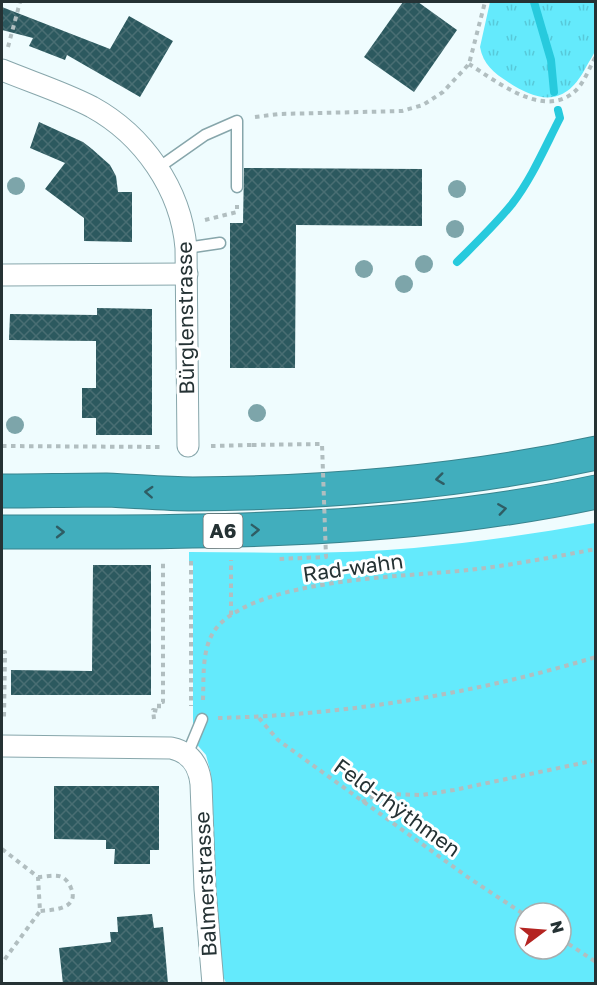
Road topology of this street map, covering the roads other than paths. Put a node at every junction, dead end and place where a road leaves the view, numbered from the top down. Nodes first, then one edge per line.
1 (2, 70) edge
2 (158, 168) junction
3 (237, 187) dead end
4 (220, 243) dead end
5 (186, 248) junction
6 (187, 274) junction
7 (2, 275) edge
8 (188, 446) road end
9 (596, 453) edge
10 (2, 478) edge
11 (107, 490) junction
12 (2, 491) edge
13 (596, 492) edge
14 (2, 532) edge
15 (202, 719) road end
16 (2, 746) edge
17 (187, 755) junction
18 (213, 984) edge

1 - 2 street, Bürglenstrasse
2 - 3 lane
2 - 5 street, Bürglenstrasse
4 - 5 lane
5 - 6 street, Bürglenstrasse
6 - 7 street
6 - 8 street, Bürglenstrasse
9 -> 11 highway, A6
10 - 11 highway
11 - 12 highway, A6
14 -> 13 highway, A6
15 - 17 lane
16 - 17 street
17 - 18 street, Balmerstrasse

